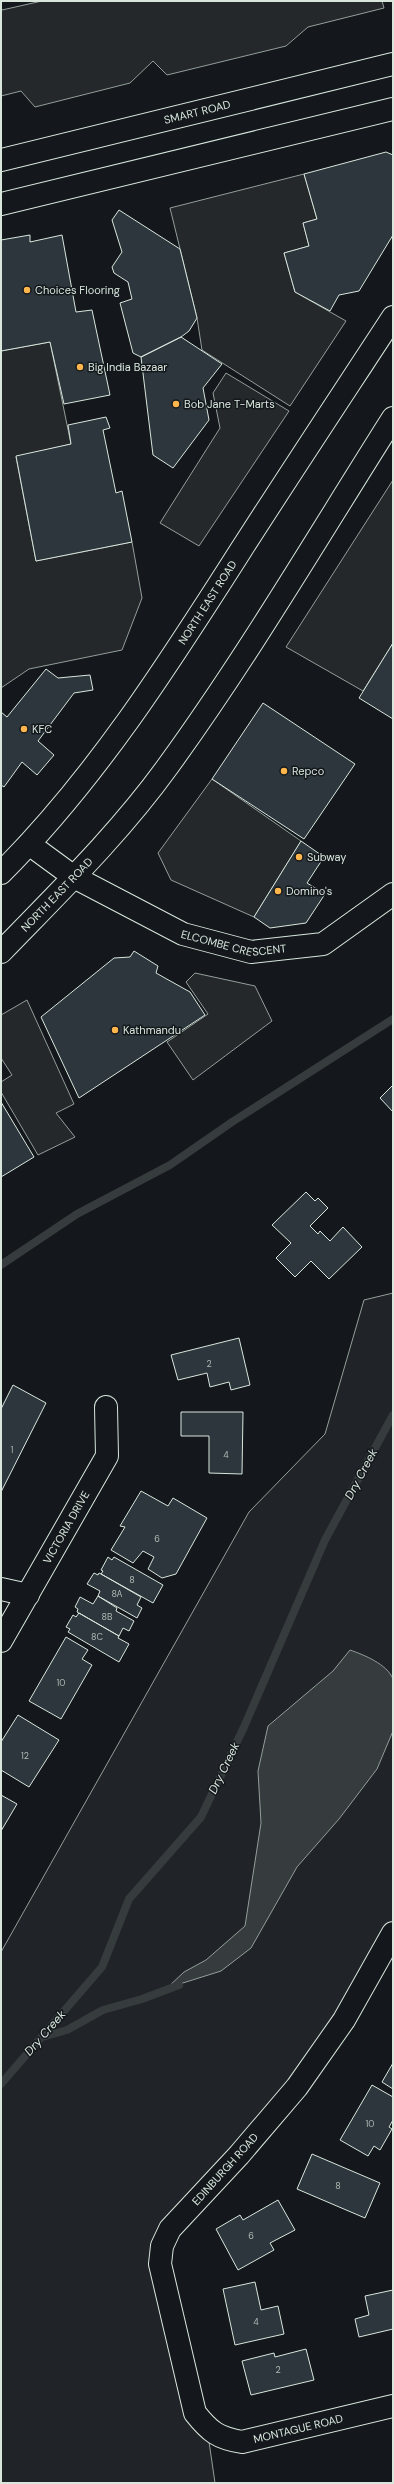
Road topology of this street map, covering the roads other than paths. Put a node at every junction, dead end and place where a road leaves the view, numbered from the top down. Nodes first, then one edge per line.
1 (393, 64) edge
2 (391, 111) edge
3 (1, 160) edge
4 (1, 204) edge
5 (393, 317) edge
6 (393, 418) edge
7 (30, 844) junction
8 (1, 873) edge
9 (74, 877) junction
10 (393, 894) edge
11 (4, 948) edge
12 (106, 1407) dead end
13 (1, 1589) edge
14 (28, 1595) junction
15 (1, 1641) edge
16 (393, 1933) edge
17 (393, 2406) edge
18 (207, 2428) joint

1 - 3 main road, SMART ROAD
2 - 4 main road
5 - 7 main road, NORTH EAST ROAD
6 - 9 main road, NORTH EAST ROAD
7 - 8 main road, NORTH EAST ROAD
7 - 9 main road, ELCOMBE CRESCENT
9 - 10 main road, ELCOMBE CRESCENT
9 - 11 main road, NORTH EAST ROAD
12 - 14 main road, VICTORIA DRIVE
13 - 14 main road
14 - 15 main road, VICTORIA DRIVE
16 - 18 main road, EDINBURGH ROAD
17 - 18 main road, MONTAGUE ROAD

